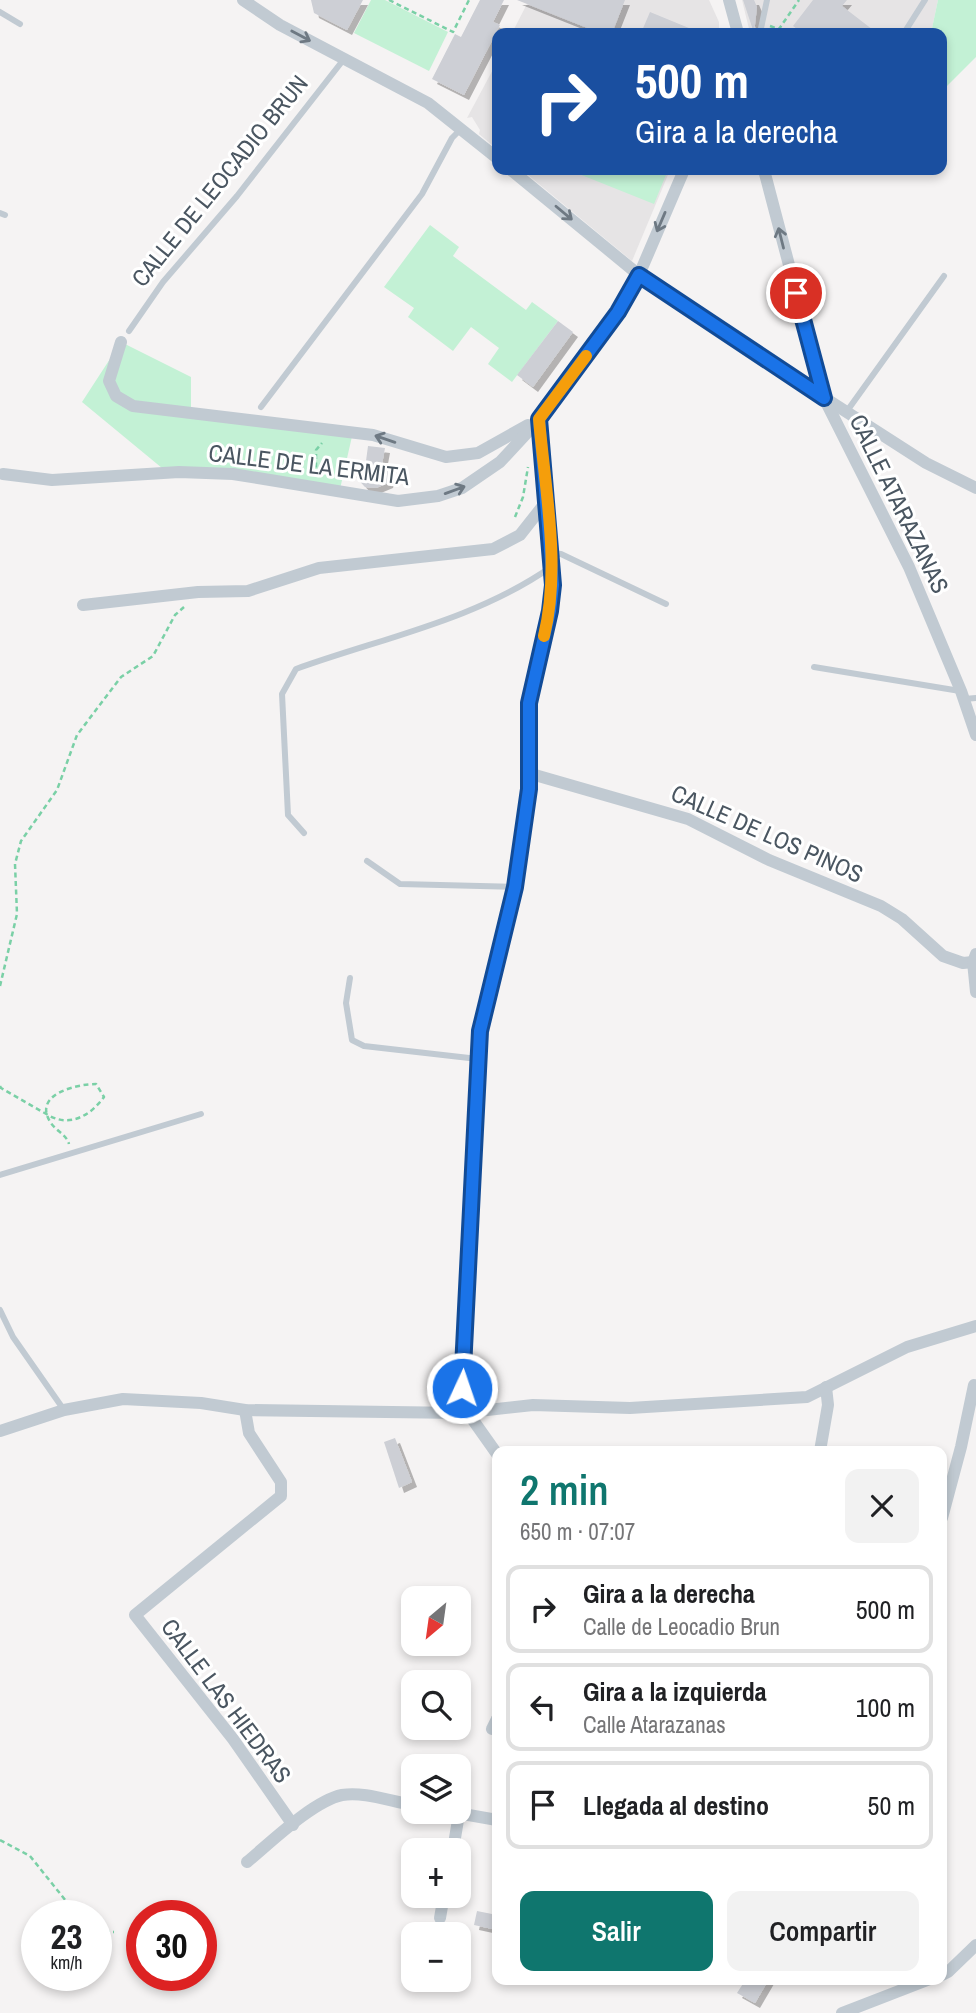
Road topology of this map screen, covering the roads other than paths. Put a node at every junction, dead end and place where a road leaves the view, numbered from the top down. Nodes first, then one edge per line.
1 (243, 0) edge
2 (729, 0) edge
3 (767, 0) edge
4 (925, 0) edge
5 (0, 12) edge
6 (20, 24) dead end
7 (737, 28) edge
8 (762, 28) edge
9 (907, 28) edge
10 (344, 59) junction
11 (461, 129) junction
12 (492, 154) edge
13 (517, 175) edge
14 (682, 175) edge
15 (765, 175) edge
16 (639, 275) junction
17 (944, 276) dead end
18 (129, 331) dead end
19 (121, 342) dead end
20 (824, 398) junction
21 (261, 407) dead end
22 (846, 413) junction
23 (539, 419) junction
24 (3, 474) dead end
25 (976, 488) edge
26 (546, 502) junction
27 (552, 559) junction
28 (666, 604) dead end
29 (83, 606) dead end
30 (814, 667) dead end
31 (967, 696) edge
32 (976, 735) edge
33 (528, 773) junction
34 (304, 833) dead end
35 (367, 861) dead end
36 (515, 887) junction
37 (975, 958) edge
38 (350, 978) dead end
39 (976, 992) edge
40 (480, 1060) junction
41 (201, 1114) dead end
42 (0, 1175) edge
43 (0, 1310) edge
44 (976, 1325) edge
45 (975, 1383) edge
46 (826, 1387) junction
47 (64, 1410) junction
48 (244, 1410) junction
49 (465, 1413) junction
50 (0, 1431) edge
51 (821, 1446) edge
52 (492, 1448) edge
53 (947, 1499) edge
54 (401, 1803) edge
55 (471, 1816) edge
56 (492, 1819) edge
57 (293, 1825) junction
58 (247, 1861) dead end
59 (442, 1908) edge
60 (440, 1918) dead end
61 (976, 1945) edge
62 (947, 1972) edge
63 (914, 1985) edge
64 (842, 2013) edge

1 -> 10 street, CALLE DE LEOCADIO BRUN
2 - 7 street
3 - 8 lane
4 - 9 lane
5 - 6 lane
10 - 11 street, CALLE DE LEOCADIO BRUN
10 - 18 lane, CALLE DE LEOCADIO BRUN
11 - 12 street, CALLE DE LEOCADIO BRUN
11 - 21 lane
13 -> 16 street
14 -> 16 street, CALLE DE LA ERMITA
20 -> 15 street, CALLE ATARAZANAS
16 - 20 street
16 - 23 street, CALLE DE LA ERMITA
17 - 22 lane
23 -> 19 street, CALLE DE LA ERMITA
20 - 22 street
20 - 31 street, CALLE ATARAZANAS
22 - 25 street
24 -> 23 street, CALLE DE LA ERMITA
23 - 26 street
26 - 27 street
26 - 29 street
27 - 28 lane
27 - 33 street
27 - 34 lane
30 - 31 lane
31 - 32 street, CALLE ATARAZANAS
33 - 36 street
33 - 37 street, CALLE DE LOS PINOS
35 - 36 lane
36 - 40 street
37 - 39 street
38 - 40 lane
40 - 49 street
41 - 42 lane
43 - 47 lane
44 - 46 street
45 - 53 street
46 - 49 street
46 - 51 street
47 - 48 street
47 - 50 street
48 - 49 street
48 - 57 street, CALLE LAS HIEDRAS
49 - 52 street
54 - 57 street
55 - 56 street
57 - 58 street
59 - 60 street
61 - 62 street
63 - 64 street

